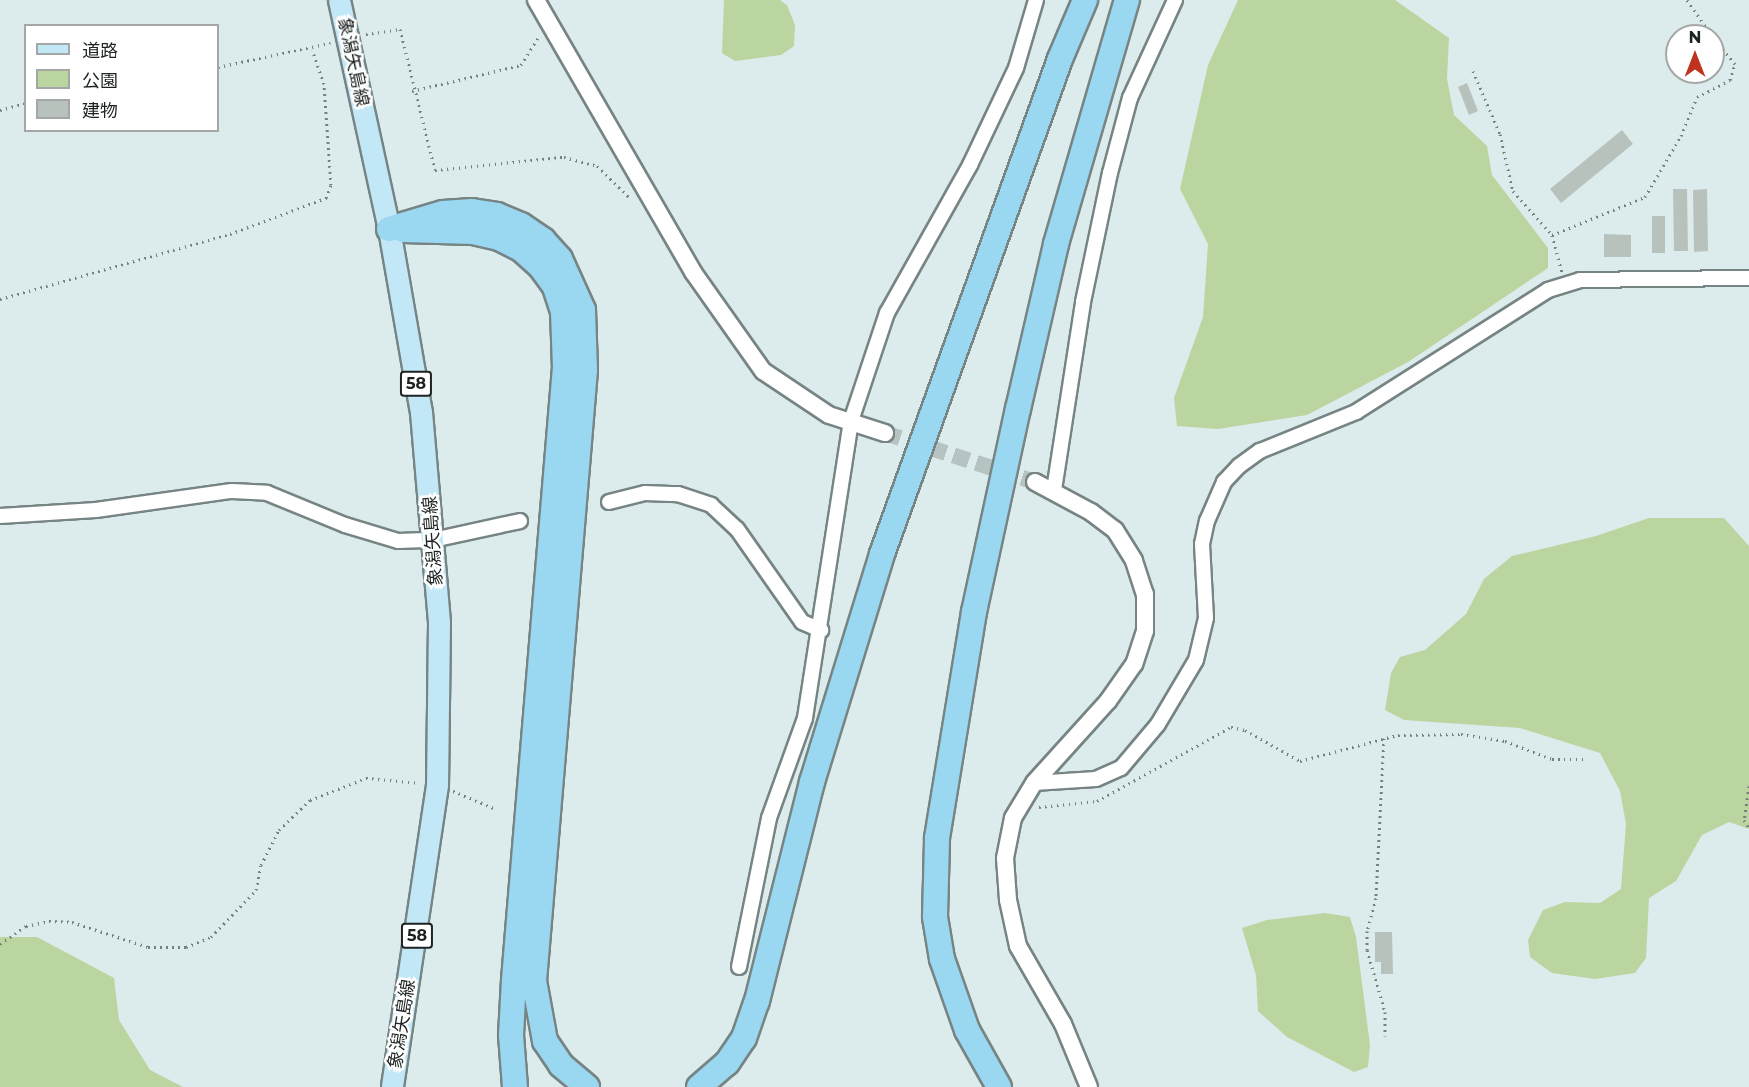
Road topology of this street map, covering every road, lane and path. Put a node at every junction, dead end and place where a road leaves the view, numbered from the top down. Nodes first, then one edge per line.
1 (339, 0) edge
2 (536, 0) edge
3 (1036, 0) edge
4 (1085, 0) edge
5 (1127, 0) edge
6 (1175, 0) edge
7 (1687, 0) edge
8 (548, 22) junction
9 (1704, 24) edge
10 (349, 37) junction
11 (312, 49) junction
12 (1725, 51) edge
13 (219, 67) edge
14 (1473, 71) dead end
15 (1725, 83) edge
16 (1724, 84) edge
17 (412, 91) junction
18 (24, 104) edge
19 (0, 110) edge
20 (660, 214) junction
21 (389, 230) junction
22 (1552, 235) junction
23 (1749, 278) edge
24 (1563, 286) junction
25 (0, 299) edge
26 (851, 421) junction
27 (885, 433) tunnel mouth
28 (1035, 482) tunnel mouth
29 (1054, 490) junction
30 (609, 502) dead end
31 (0, 516) edge
32 (520, 522) dead end
33 (433, 540) junction
34 (821, 630) junction
35 (1384, 738) junction
36 (1587, 759) dead end
37 (1034, 783) junction
38 (437, 784) junction
39 (1749, 786) edge
40 (1019, 807) junction
41 (496, 809) dead end
42 (1749, 828) edge
43 (0, 944) edge
44 (739, 967) dead end
45 (1385, 1036) dead end
46 (392, 1087) edge
47 (515, 1087) edge
48 (587, 1087) edge
49 (699, 1087) edge
50 (999, 1087) edge
51 (1089, 1087) edge

1 - 10 main road, 象潟矢島線 / 58
2 - 8 street
3 - 26 street
4 - 49 highway
5 - 50 highway
6 - 29 street
7 - 9 path
8 - 17 path
8 - 20 street
10 - 11 path
10 - 17 path
10 - 21 main road, 象潟矢島線 / 58
11 - 13 path
11 - 25 path
12 - 15 path
14 - 22 path
16 - 22 path
17 - 20 path
18 - 19 path
20 - 26 street
21 - 33 main road, 象潟矢島線 / 58
21 - 47 highway
21 - 48 highway
22 - 24 path
23 - 24 street
24 - 37 street
26 - 27 street
26 - 34 street
28 - 29 street
29 - 37 street
30 - 34 street
31 - 33 street
32 - 33 street
33 - 38 main road, 象潟矢島線 / 58
34 - 44 street
35 - 36 path
35 - 40 path
35 - 45 path
37 - 40 street
38 - 41 path
38 - 43 path
38 - 46 main road, 象潟矢島線 / 58
39 - 42 path
40 - 51 street

